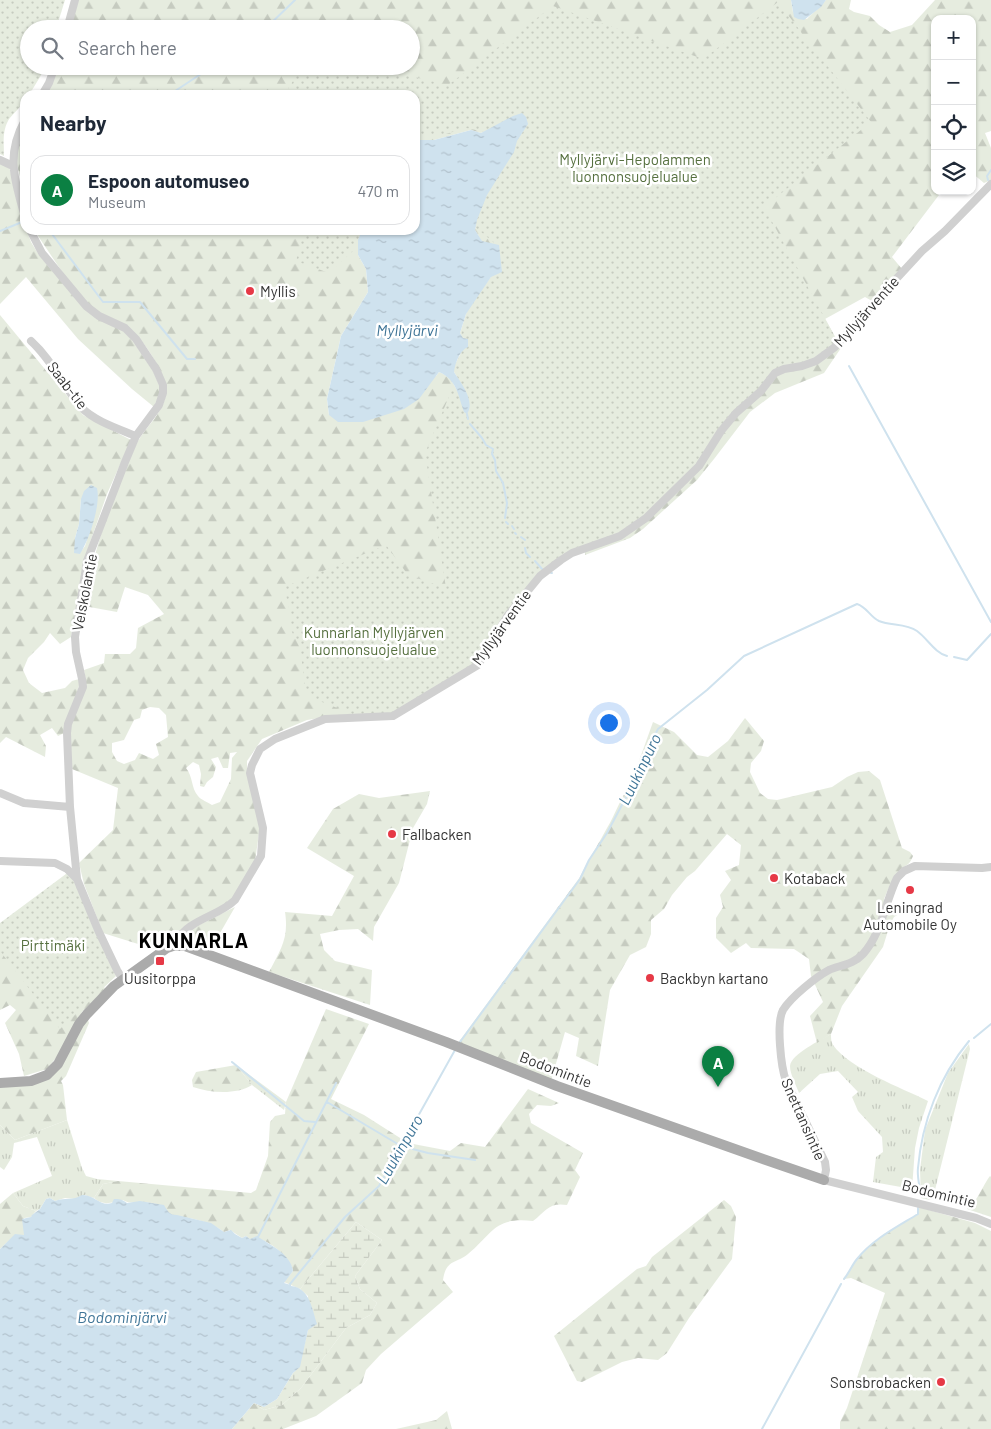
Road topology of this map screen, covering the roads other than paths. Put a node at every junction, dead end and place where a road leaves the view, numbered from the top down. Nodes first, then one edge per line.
1 (75, 0) edge
2 (69, 20) edge
3 (52, 75) edge
4 (45, 90) edge
5 (20, 133) edge
6 (0, 160) edge
7 (13, 166) junction
8 (991, 184) edge
9 (20, 196) edge
10 (33, 235) edge
11 (31, 342) dead end
12 (136, 436) junction
13 (0, 793) edge
14 (70, 807) junction
15 (0, 861) edge
16 (991, 867) edge
17 (77, 879) junction
18 (172, 946) junction
19 (123, 980) junction
20 (0, 1083) edge
21 (824, 1180) junction
22 (991, 1224) edge

1 - 2 street
3 - 4 street
5 - 7 street
6 - 7 street
7 - 9 street
8 - 18 street, Myllyjärventie
10 - 12 street, Velskolantie
11 - 12 street, Saab-tie
12 - 14 street, Velskolantie
13 - 14 street
14 - 17 street, Velskolantie
15 - 17 street
16 - 21 street, Snettansintie
17 - 19 street, Velskolantie
18 - 19 main road
18 - 21 main road, Bodomintie
19 - 20 main road
21 - 22 street, Bodomintie

